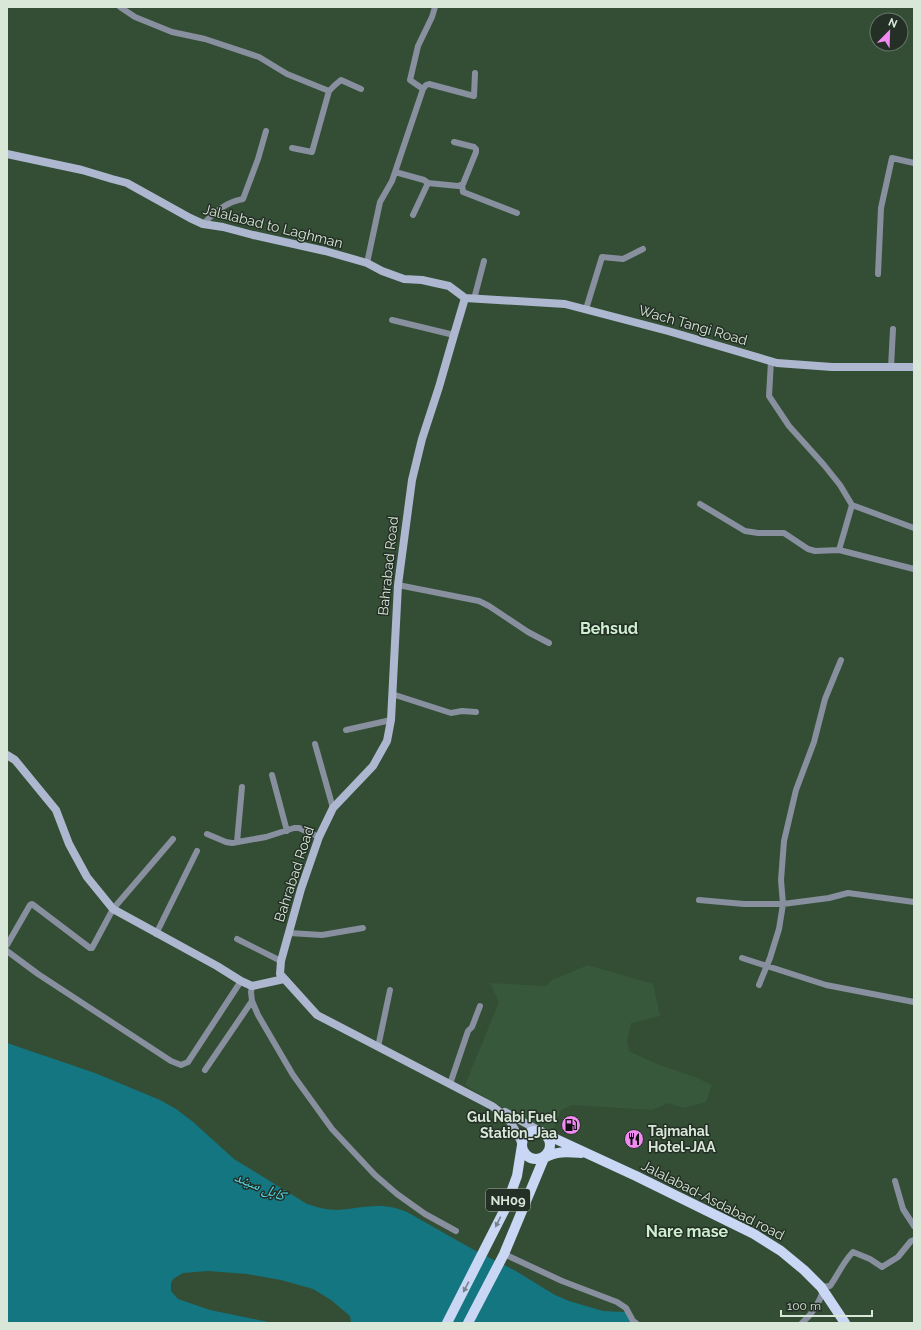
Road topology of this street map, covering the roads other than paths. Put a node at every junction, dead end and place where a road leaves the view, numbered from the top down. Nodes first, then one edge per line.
1 (120, 7) edge
2 (435, 7) edge
3 (475, 73) dead end
4 (361, 89) dead end
5 (423, 90) junction
6 (329, 91) junction
7 (266, 131) dead end
8 (454, 142) dead end
9 (292, 148) dead end
10 (7, 154) edge
11 (914, 163) edge
12 (395, 172) junction
13 (428, 183) junction
14 (462, 185) junction
15 (517, 213) dead end
16 (413, 215) dead end
17 (203, 224) junction
18 (643, 249) dead end
19 (484, 261) dead end
20 (367, 263) junction
21 (878, 274) dead end
22 (465, 298) junction
23 (474, 299) junction
24 (586, 309) junction
25 (392, 320) dead end
26 (893, 330) dead end
27 (454, 335) junction
28 (771, 361) junction
29 (890, 367) junction
30 (914, 367) edge
31 (700, 504) dead end
32 (852, 505) junction
33 (914, 527) edge
34 (839, 550) junction
35 (914, 569) edge
36 (398, 585) junction
37 (549, 643) dead end
38 (842, 660) dead end
39 (392, 694) junction
40 (476, 712) dead end
41 (391, 720) junction
42 (346, 730) dead end
43 (315, 744) dead end
44 (7, 756) edge
45 (272, 775) dead end
46 (242, 787) dead end
47 (333, 808) junction
48 (286, 831) junction
49 (207, 834) dead end
50 (319, 837) junction
51 (172, 839) dead end
52 (238, 842) junction
53 (197, 851) dead end
54 (699, 900) dead end
55 (914, 902) edge
56 (783, 904) junction
57 (113, 909) junction
58 (363, 928) dead end
59 (289, 933) junction
60 (156, 934) junction
61 (237, 939) dead end
62 (7, 945) edge
63 (7, 951) edge
64 (742, 958) dead end
65 (281, 962) junction
66 (767, 966) junction
67 (284, 979) junction
68 (241, 981) junction
69 (252, 986) junction
70 (759, 986) dead end
71 (390, 990) dead end
72 (252, 1001) junction
73 (914, 1002) edge
74 (480, 1006) dead end
75 (378, 1047) junction
76 (206, 1070) dead end
77 (450, 1084) junction
78 (492, 1106) junction
79 (543, 1132) junction
80 (522, 1145) junction
81 (587, 1154) junction
82 (544, 1158) junction
83 (895, 1181) dead end
84 (914, 1226) edge
85 (456, 1231) dead end
86 (914, 1240) edge
87 (503, 1257) junction
88 (822, 1289) junction
89 (447, 1323) edge
90 (468, 1323) edge
91 (636, 1323) edge
92 (802, 1323) edge
93 (845, 1323) edge

1 - 6 street
2 - 5 street
3 - 5 street
4 - 6 street
5 - 12 street
6 - 9 street
7 - 17 street
8 - 14 street
10 - 17 main road, Jalalabad to Laghman
11 - 21 street
12 - 13 street
12 - 20 street
13 - 14 street
13 - 16 street
14 - 15 street
17 - 20 main road, Jalalabad to Laghman
18 - 24 street
19 - 23 street
20 - 22 main road, Jalalabad to Laghman
22 - 23 main road, Wach Tangi Road
22 - 27 main road, Bahrabad Road
23 - 24 main road, Wach Tangi Road
24 - 28 main road, Wach Tangi Road
25 - 27 street
26 - 29 street
27 - 36 main road, Bahrabad Road
28 - 29 main road, Wach Tangi Road
28 - 32 street
29 - 30 main road, Wach Tangi Road
31 - 34 street
32 - 33 street
32 - 34 street
34 - 35 street
36 - 37 street
36 - 39 main road, Bahrabad Road
38 - 56 street
39 - 40 street
39 - 41 main road, Bahrabad Road
41 - 42 street
41 - 47 main road, Bahrabad Road
43 - 47 street
44 - 57 main road
45 - 48 street
46 - 52 street
47 - 50 main road, Bahrabad Road
48 - 50 street
48 - 52 street
49 - 52 street
50 - 59 main road, Bahrabad Road
51 - 57 street
53 - 60 street
54 - 56 street
55 - 56 street
56 - 66 street
57 - 60 main road
57 - 62 street
58 - 59 street
59 - 65 main road, Bahrabad Road
60 - 68 main road
61 - 65 street
63 - 68 street
64 - 66 street
65 - 67 main road, Bahrabad Road
66 - 70 street
66 - 73 street
67 - 69 main road
67 - 75 main road
68 - 69 main road
69 - 72 street
71 - 75 street
72 - 76 street
72 - 85 street
74 - 77 street
75 - 77 main road
77 - 78 main road
78 - 79 main road
78 - 80 main road
79 - 80 main road, NH09
79 - 81 main road, Jalalabad-Asdabad road
79 - 82 main road, NH09
80 - 82 main road
80 -> 89 main road, NH09
81 - 82 main road
81 - 88 main road, Jalalabad-Asdabad road
82 - 87 main road, NH09
83 - 84 street
86 - 88 street
87 - 90 main road, NH09
87 - 91 street
88 - 92 street
88 - 93 main road, Jalalabad-Asdabad road

